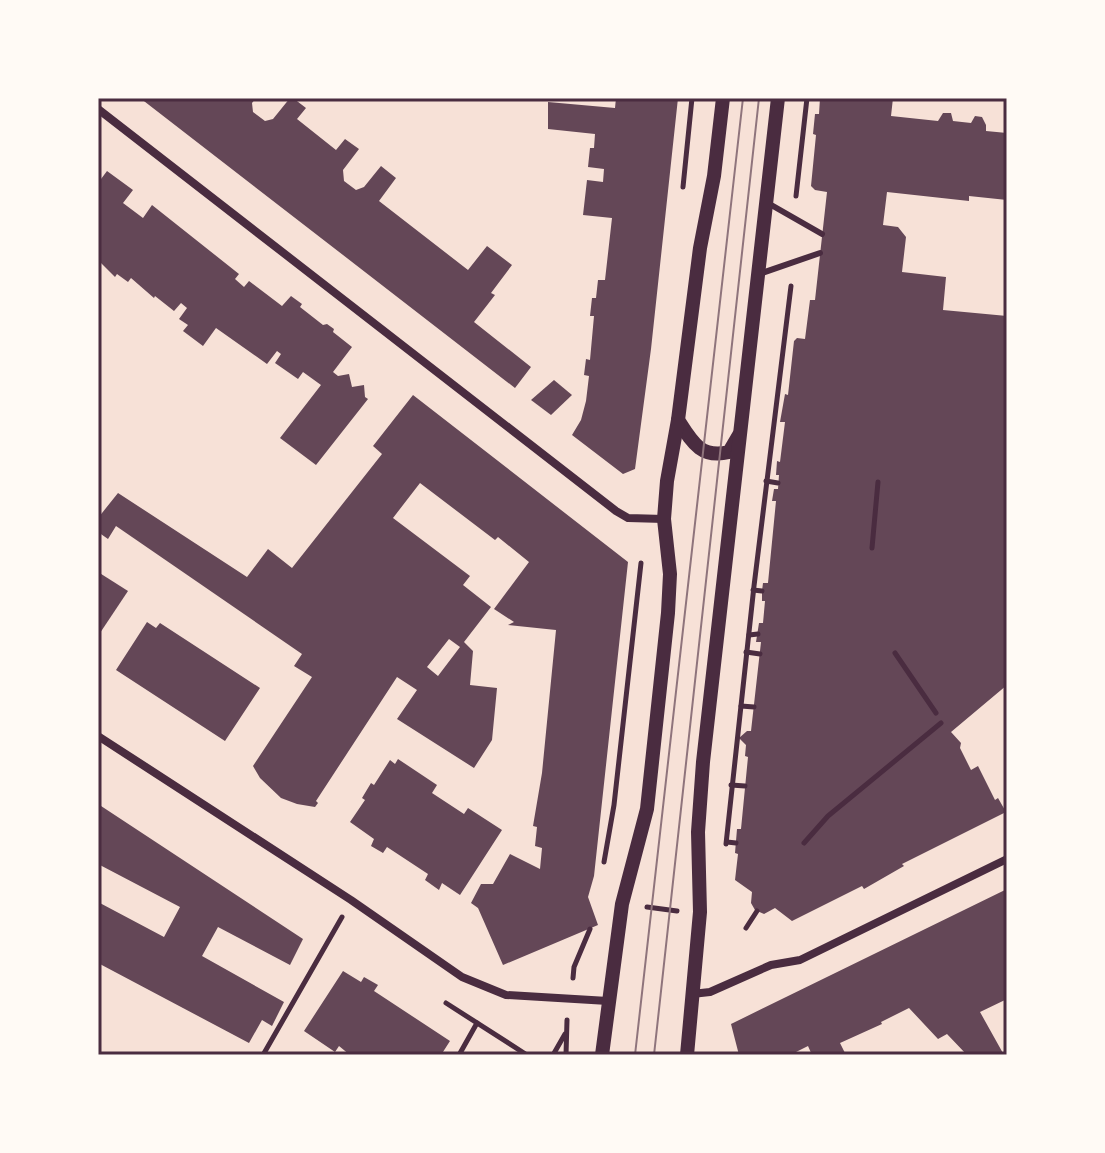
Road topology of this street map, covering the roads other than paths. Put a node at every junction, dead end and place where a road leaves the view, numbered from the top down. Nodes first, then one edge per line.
1 (723, 98) edge
2 (778, 98) edge
3 (98, 109) edge
4 (765, 202) junction
5 (822, 234) dead end
6 (820, 253) dead end
7 (756, 276) junction
8 (678, 420) junction
9 (742, 432) junction
10 (664, 519) junction
11 (98, 736) edge
12 (1007, 859) edge
13 (692, 994) junction
14 (608, 1001) junction
15 (602, 1055) edge
16 (687, 1055) edge

1 - 8 street
2 - 4 street
3 - 10 street
4 - 5 lane
4 - 7 street
6 - 7 lane
7 - 9 street
8 - 9 street
8 - 10 street
9 - 13 street
10 - 14 street
11 - 14 street
12 - 13 street
13 - 16 street
14 - 15 street

